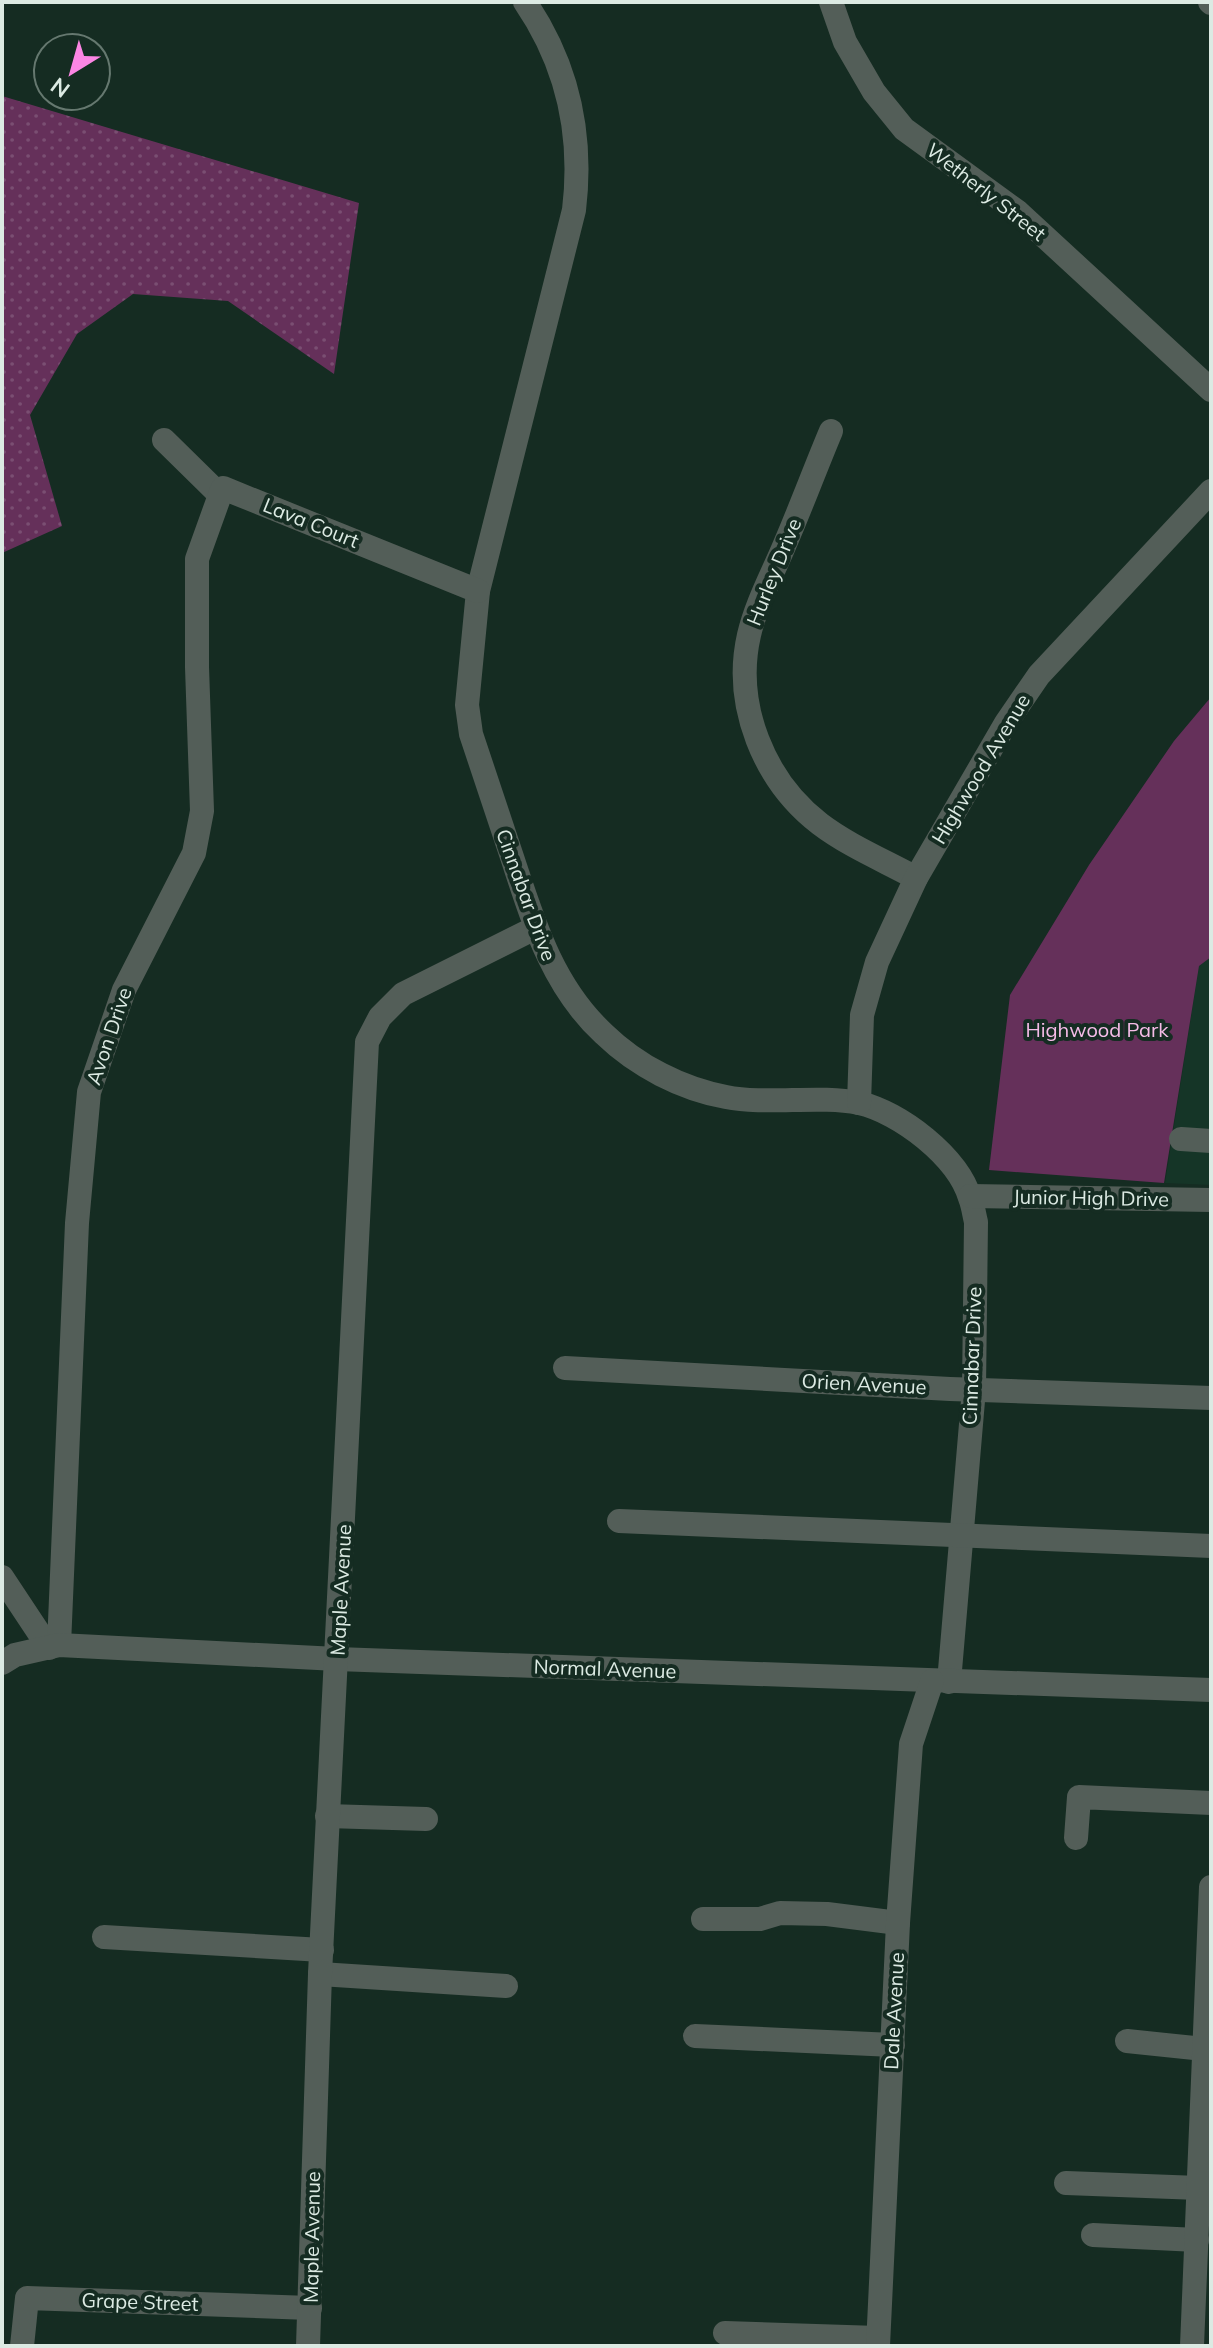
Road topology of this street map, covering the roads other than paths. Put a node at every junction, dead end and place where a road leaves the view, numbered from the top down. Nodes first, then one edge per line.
1 (525, 2) edge
2 (831, 2) edge
3 (1211, 390) edge
4 (831, 431) dead end
5 (164, 440) dead end
6 (1211, 491) edge
7 (220, 495) junction
8 (478, 591) junction
9 (916, 878) junction
10 (535, 928) junction
11 (859, 1103) junction
12 (1181, 1139) dead end
13 (1211, 1141) edge
14 (970, 1196) junction
15 (1211, 1200) edge
16 (565, 1368) dead end
17 (974, 1389) junction
18 (1211, 1398) edge
19 (619, 1521) dead end
20 (963, 1535) junction
21 (1211, 1546) edge
22 (2, 1577) edge
23 (54, 1646) junction
24 (337, 1659) junction
25 (2, 1663) edge
26 (941, 1681) junction
27 (1211, 1690) edge
28 (1211, 1803) edge
29 (327, 1816) junction
30 (426, 1819) dead end
31 (1076, 1838) dead end
32 (1211, 1887) edge
33 (703, 1919) dead end
34 (898, 1923) junction
35 (104, 1937) dead end
36 (322, 1950) junction
37 (320, 1974) junction
38 (506, 1986) dead end
39 (695, 2036) dead end
40 (1127, 2041) dead end
41 (1207, 2042) edge
42 (893, 2045) junction
43 (1207, 2090) edge
44 (1203, 2180) edge
45 (1066, 2183) dead end
46 (1093, 2235) dead end
47 (1197, 2240) junction
48 (1203, 2277) edge
49 (310, 2308) junction
50 (725, 2333) dead end
51 (16, 2338) edge
52 (1199, 2340) edge
53 (878, 2342) edge
54 (308, 2346) edge

1 - 8 street, Cinnabar Drive
2 - 3 street, Wetherly Street
4 - 9 street, Hurley Drive
5 - 7 street
6 - 9 street, Highwood Avenue
7 - 8 street, Lava Court
7 - 23 street, Avon Drive
8 - 10 street, Cinnabar Drive
9 - 11 street, Highwood Avenue
10 - 11 street, Cinnabar Drive
10 - 24 street, Maple Avenue
11 - 14 street, Cinnabar Drive
12 - 13 street
14 - 15 street, Junior High Drive
14 - 17 street, Cinnabar Drive
16 - 17 street, Orien Avenue
17 - 18 street, Orien Avenue
17 - 20 street, Cinnabar Drive
19 - 20 street
20 - 21 street
20 - 26 street, Cinnabar Drive
22 - 23 street
23 - 24 street, Normal Avenue
23 - 25 street, Normal Avenue
24 - 26 street, Normal Avenue
24 - 29 street, Maple Avenue
26 - 27 street, Normal Avenue
26 - 34 street, Dale Avenue
28 - 31 street
29 - 30 street
29 - 36 street, Maple Avenue
32 - 41 street
33 - 34 street
34 - 42 street, Dale Avenue
35 - 36 street
36 - 37 street, Maple Avenue
37 - 38 street
37 - 49 street, Maple Avenue
39 - 42 street
40 - 41 street
41 - 43 street
42 - 53 street, Dale Avenue
43 - 44 street
44 - 45 street
44 - 47 street
46 - 47 street
47 - 48 street
48 - 52 street
49 - 51 street, Grape Street
49 - 54 street, Maple Avenue
50 - 53 street

